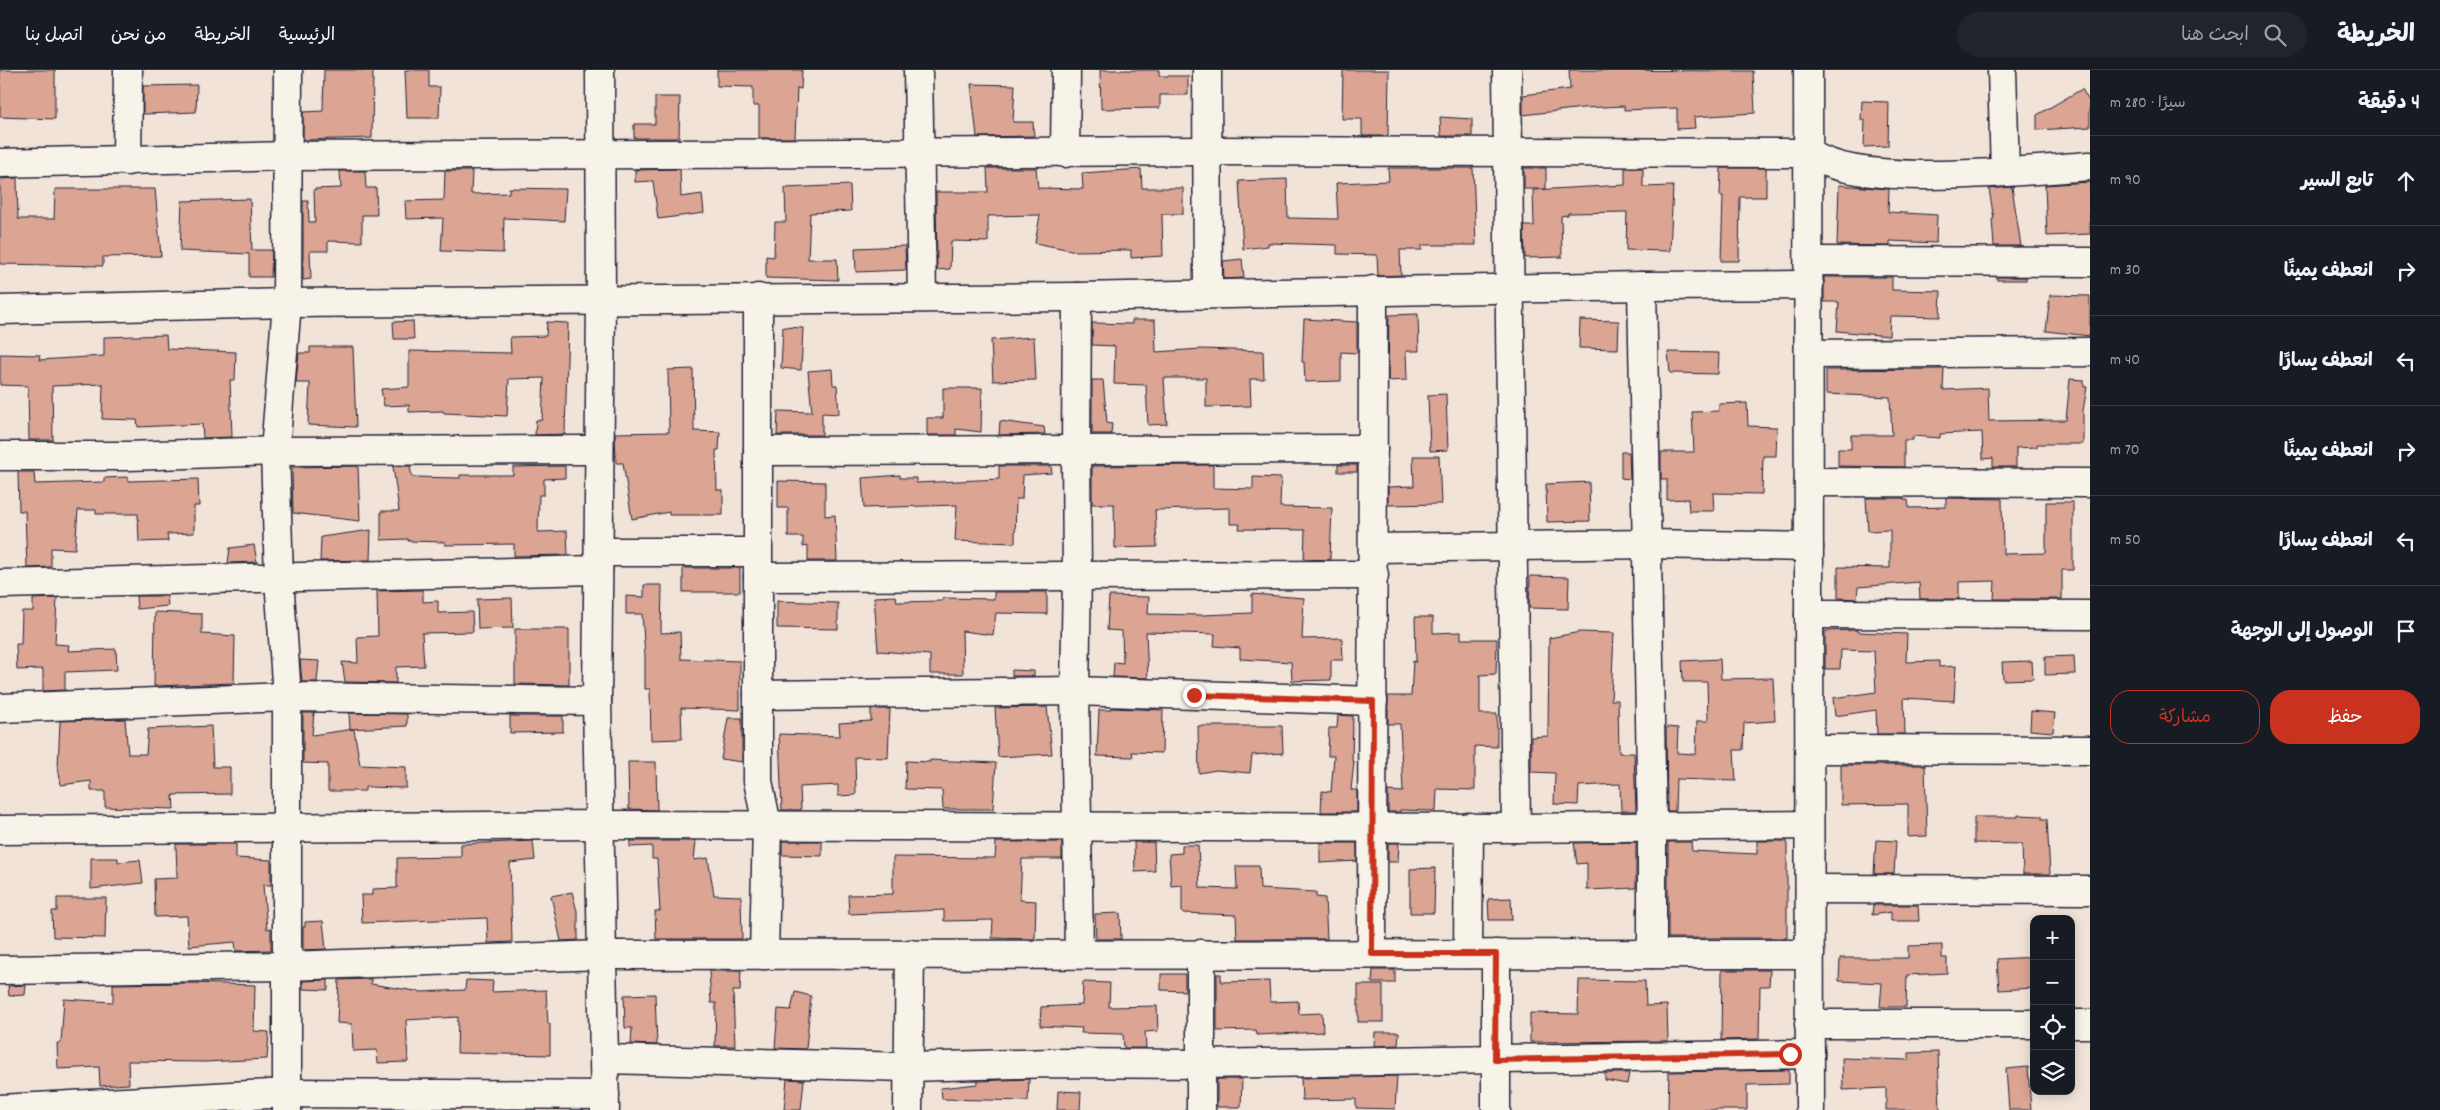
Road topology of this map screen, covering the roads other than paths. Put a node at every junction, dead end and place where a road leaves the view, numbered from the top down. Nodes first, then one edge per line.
1 (128, 70) edge
2 (288, 70) edge
3 (600, 70) edge
4 (918, 70) edge
5 (1066, 70) edge
6 (1207, 70) edge
7 (1508, 70) edge
8 (1808, 70) edge
9 (2002, 70) edge
10 (1207, 151) junction
11 (1508, 152) junction
12 (920, 153) junction
13 (1065, 153) junction
14 (1808, 153) junction
15 (288, 156) junction
16 (600, 156) junction
17 (127, 161) junction
18 (0, 163) edge
19 (2090, 166) edge
20 (2005, 172) junction
21 (2090, 262) edge
22 (1809, 273) junction
23 (1642, 286) junction
24 (1509, 288) junction
25 (1373, 290) junction
26 (1208, 294) junction
27 (922, 296) junction
28 (1077, 297) junction
29 (758, 298) junction
30 (601, 301) junction
31 (287, 303) junction
32 (0, 310) edge
33 (2090, 352) edge
34 (1809, 354) junction
35 (1373, 449) junction
36 (599, 450) junction
37 (275, 451) junction
38 (758, 451) junction
39 (1076, 451) junction
40 (0, 456) edge
41 (1809, 482) junction
42 (2090, 483) edge
43 (1648, 544) junction
44 (1513, 547) junction
45 (1809, 547) junction
46 (1374, 548) junction
47 (598, 561) junction
48 (758, 564) junction
49 (1077, 575) junction
50 (1374, 575) junction
51 (279, 578) junction
52 (0, 584) edge
53 (1809, 614) junction
54 (2090, 615) edge
55 (1075, 691) junction
56 (758, 695) junction
57 (287, 697) junction
58 (597, 701) junction
59 (1373, 701) junction
60 (0, 708) edge
61 (1809, 749) junction
62 (2090, 750) edge
63 (599, 825) junction
64 (767, 825) junction
65 (1078, 826) junction
66 (1652, 826) junction
67 (1809, 826) junction
68 (1372, 827) junction
69 (1469, 827) junction
70 (1516, 828) junction
71 (287, 829) junction
72 (0, 830) edge
73 (1810, 888) junction
74 (2090, 890) edge
75 (910, 954) junction
76 (1079, 954) junction
77 (1201, 954) junction
78 (1372, 954) junction
79 (1468, 954) junction
80 (1496, 954) junction
81 (1652, 954) junction
82 (1810, 954) junction
83 (604, 955) junction
84 (764, 955) junction
85 (287, 966) junction
86 (0, 970) edge
87 (1809, 1024) junction
88 (2030, 1024) edge
89 (2075, 1024) edge
90 (2090, 1024) edge
91 (1810, 1054) junction
92 (605, 1060) junction
93 (1495, 1060) junction
94 (1201, 1064) junction
95 (909, 1067) junction
96 (287, 1102) edge
97 (605, 1102) edge
98 (0, 1109) edge
99 (908, 1110) edge
100 (1201, 1110) edge
101 (1496, 1110) edge
102 (1810, 1110) edge

1 - 17 street
2 - 15 street
3 - 16 street
4 - 12 street
5 - 13 street
6 - 10 street
7 - 11 street
8 - 14 street
9 - 20 street
10 - 11 street
10 - 13 street
10 - 26 street
11 - 14 street
11 - 24 street
12 - 13 street
12 - 16 street
12 - 27 street
14 - 20 street
14 - 22 street
15 - 16 street
15 - 17 street
15 - 31 street
16 - 30 street
17 - 18 street
19 - 20 street
21 - 22 street
22 - 23 street
22 - 34 street
23 - 24 street
23 - 43 street
24 - 25 street
24 - 44 street
25 - 26 street
25 - 35 street
26 - 28 street
27 - 28 street
27 - 29 street
28 - 39 street
29 - 30 street
29 - 38 street
30 - 31 street
30 - 36 street
31 - 32 street
31 - 37 street
33 - 34 street
34 - 41 street
35 - 39 street
35 - 46 street
36 - 37 street
36 - 47 street
37 - 40 street
37 - 51 street
38 - 39 street
38 - 48 street
39 - 49 street
41 - 42 street
41 - 45 street
43 - 44 street
43 - 45 street
43 - 66 street
44 - 46 street
44 - 70 street
45 - 53 street
46 - 50 street
47 - 48 street
47 - 51 street
47 - 58 street
48 - 49 street
48 - 56 street
49 - 50 street
49 - 55 street
50 - 59 street
51 - 52 street
51 - 57 street
53 - 54 street
53 - 61 street
55 - 56 street
55 - 59 street
55 - 65 street
56 - 64 street
57 - 58 street
57 - 60 street
57 - 71 street
58 - 63 street
59 - 68 street
61 - 62 street
61 - 67 street
63 - 64 street
63 - 71 street
63 - 83 street
64 - 65 street
64 - 84 street
65 - 68 street
65 - 76 street
66 - 67 street
66 - 70 street
66 - 81 street
67 - 73 street
68 - 69 street
68 - 78 street
69 - 70 street
69 - 79 street
71 - 72 street
71 - 85 street
73 - 74 street
73 - 82 street
75 - 76 street
75 - 84 street
75 - 95 street
76 - 77 street
77 - 78 street
77 - 94 street
78 - 79 street
79 - 80 street
80 - 81 street
80 - 93 street
81 - 82 street
82 - 87 street
83 - 84 street
83 - 85 street
83 - 92 street
85 - 86 street
85 - 96 street
87 - 88 street
87 - 91 street
89 - 90 street
91 - 93 street
91 - 102 street
92 - 95 street
92 - 97 street
93 - 94 street
93 - 101 street
94 - 95 street
94 - 100 street
95 - 99 street
96 - 97 street
96 - 98 street

